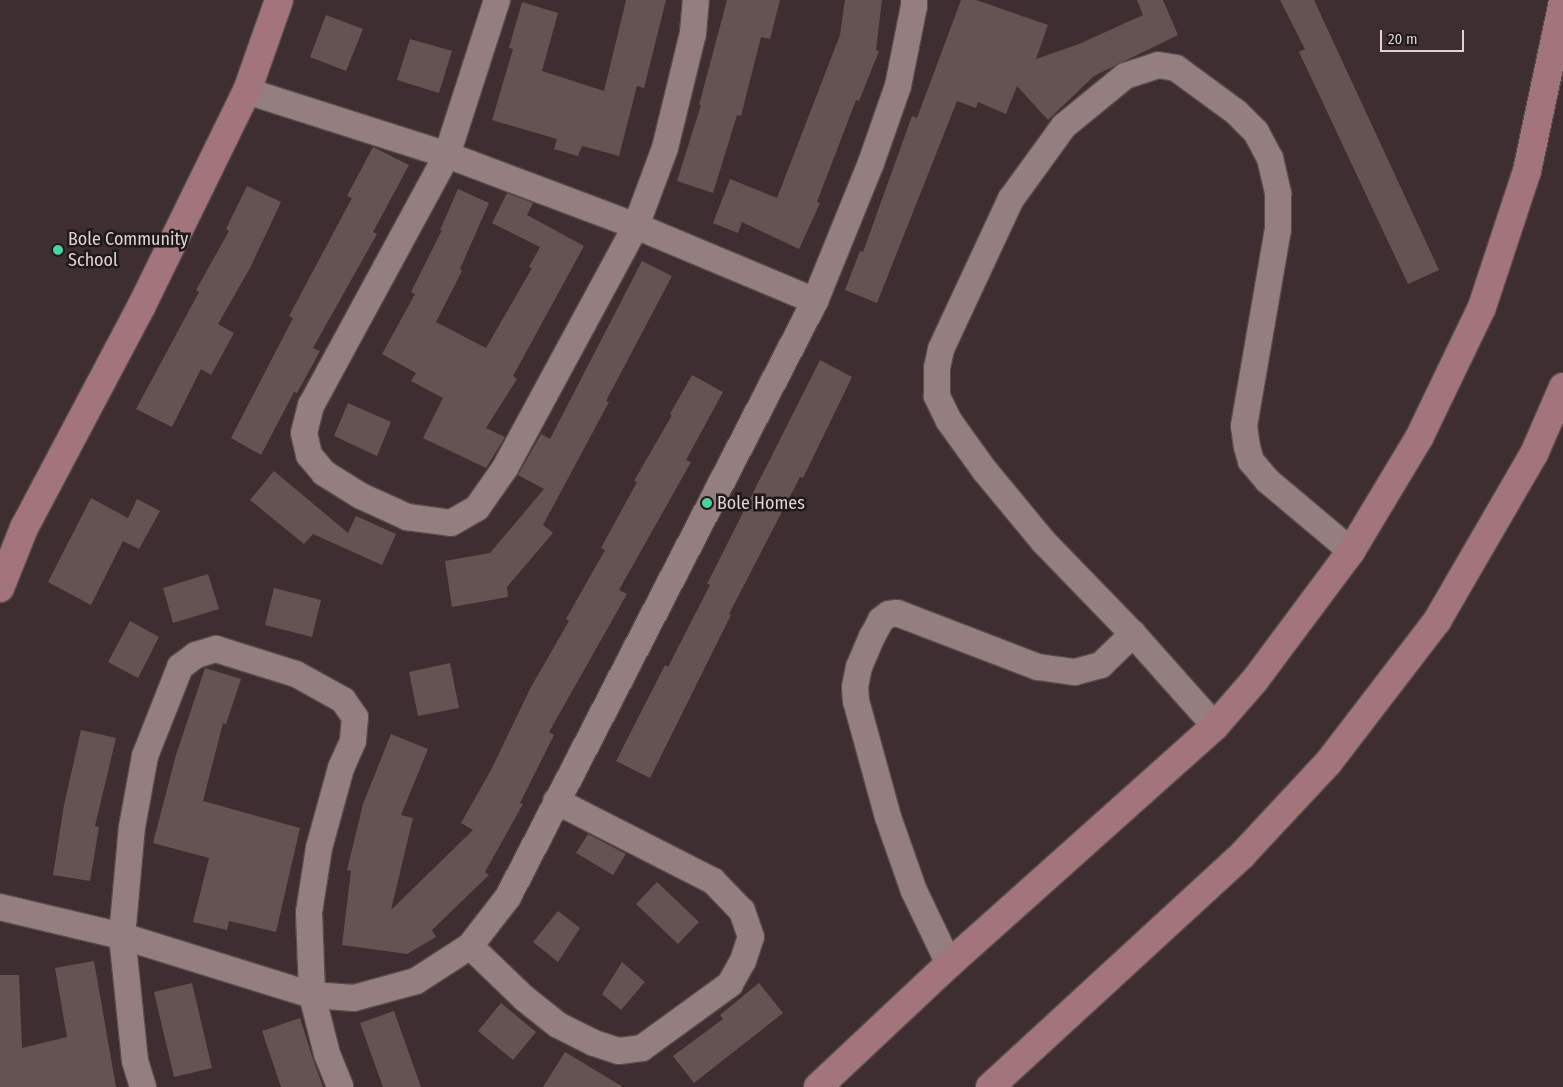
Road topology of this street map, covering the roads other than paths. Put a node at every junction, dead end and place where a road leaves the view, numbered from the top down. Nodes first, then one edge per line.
1 (280, 0) edge
2 (497, 0) edge
3 (696, 0) edge
4 (914, 0) edge
5 (1563, 1) edge
6 (247, 91) junction
7 (447, 155) junction
8 (636, 226) junction
9 (815, 301) junction
10 (1563, 387) edge
11 (1351, 551) junction
12 (0, 588) edge
13 (1132, 634) junction
14 (1215, 726) junction
15 (556, 801) junction
16 (0, 907) edge
17 (122, 936) junction
18 (470, 946) junction
19 (949, 964) junction
20 (312, 995) junction
21 (143, 1087) edge
22 (340, 1087) edge
23 (818, 1087) edge
24 (990, 1087) edge

1 - 6 main road
2 - 7 street
3 - 8 street
4 - 9 street
5 - 11 main road
6 - 7 street
6 - 12 main road
7 - 8 street
7 - 8 street
8 - 9 street
9 - 15 street
10 - 24 main road
11 - 13 street
11 - 14 main road
13 - 14 street
13 - 19 street
14 - 19 main road
15 - 18 street
15 - 18 street
16 - 17 street
17 - 20 street
17 - 20 street
17 - 21 street
18 - 20 street
19 - 23 main road
20 - 22 street

